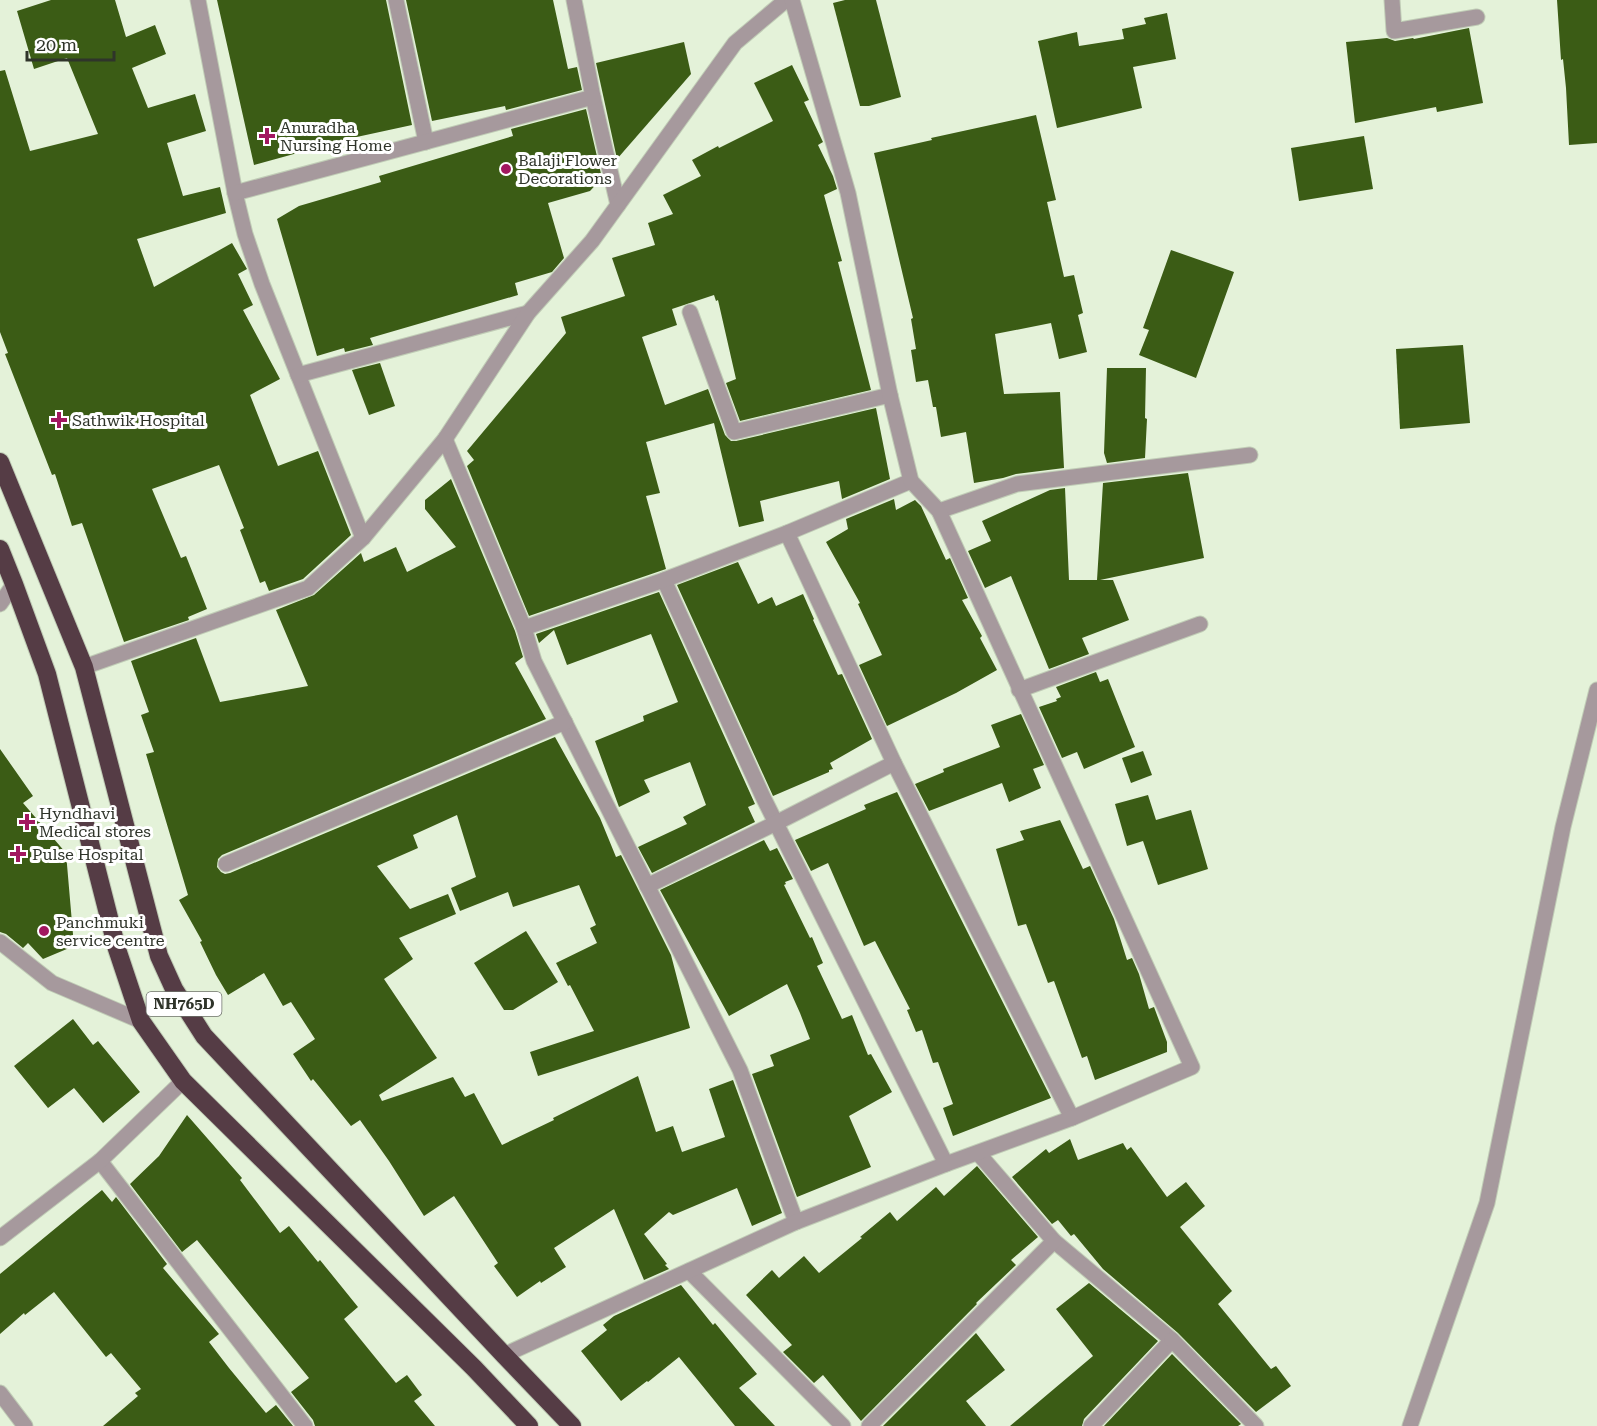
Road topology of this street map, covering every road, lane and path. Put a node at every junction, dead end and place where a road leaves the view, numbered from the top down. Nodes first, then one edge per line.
1 (198, 0) edge
2 (396, 0) edge
3 (574, 0) edge
4 (786, 0) edge
5 (792, 0) edge
6 (1392, 0) edge
7 (1477, 17) dead end
8 (593, 97) junction
9 (426, 142) junction
10 (235, 193) junction
11 (618, 205) junction
12 (690, 312) dead end
13 (528, 313) junction
14 (298, 375) junction
15 (890, 394) junction
16 (445, 439) junction
17 (1250, 455) dead end
18 (0, 462) edge
19 (911, 480) junction
20 (939, 511) junction
21 (787, 533) junction
22 (363, 538) junction
23 (0, 549) edge
24 (664, 580) junction
25 (15, 584) junction
26 (0, 604) edge
27 (1200, 624) dead end
28 (524, 628) junction
29 (84, 667) junction
30 (1019, 690) junction
31 (1597, 690) edge
32 (565, 722) junction
33 (894, 763) junction
34 (776, 823) junction
35 (226, 864) dead end
36 (647, 886) junction
37 (0, 942) edge
38 (141, 1021) junction
39 (183, 1081) junction
40 (1072, 1118) junction
41 (978, 1153) junction
42 (100, 1161) junction
43 (946, 1164) junction
44 (796, 1222) junction
45 (0, 1238) edge
46 (1054, 1241) junction
47 (689, 1271) junction
48 (1172, 1340) junction
49 (504, 1355) junction
50 (0, 1393) edge
51 (26, 1426) edge
52 (305, 1426) edge
53 (529, 1426) edge
54 (573, 1426) edge
55 (843, 1426) edge
56 (869, 1426) edge
57 (1091, 1426) edge
58 (1257, 1426) edge
59 (1410, 1426) edge

1 - 10 street
2 - 9 street
3 - 8 street
4 - 11 street
5 - 15 street
6 - 7 street
8 - 9 street
8 - 11 street
9 - 10 street
10 - 14 street
11 - 13 street
12 - 15 street
13 - 14 street
13 - 16 street
14 - 22 street
15 - 19 street
16 - 22 street
16 - 28 street
17 - 20 street
18 - 29 highway, NH765D
19 - 20 street
19 - 21 street
20 - 30 street
21 - 24 street
21 - 33 street
22 - 29 street
23 - 25 highway, NH765D
24 - 28 street
24 - 34 street
25 - 26 street
25 - 38 highway, NH765D
27 - 30 street
28 - 32 street
29 - 49 highway, NH765D
30 - 40 street
31 - 59 street
32 - 35 street
32 - 36 street
33 - 34 street
33 - 40 street
34 - 36 street
34 - 43 street
36 - 44 street
37 - 38 street
38 - 39 highway, NH765D
39 - 42 street
39 - 53 highway, NH765D
40 - 41 street
41 - 43 street
41 - 46 street
42 - 45 street
42 - 52 street
43 - 44 street
44 - 47 street
46 - 48 street
46 - 56 street
47 - 49 street
47 - 55 street
48 - 57 street
48 - 58 street
49 - 54 highway, NH765D
50 - 51 street

